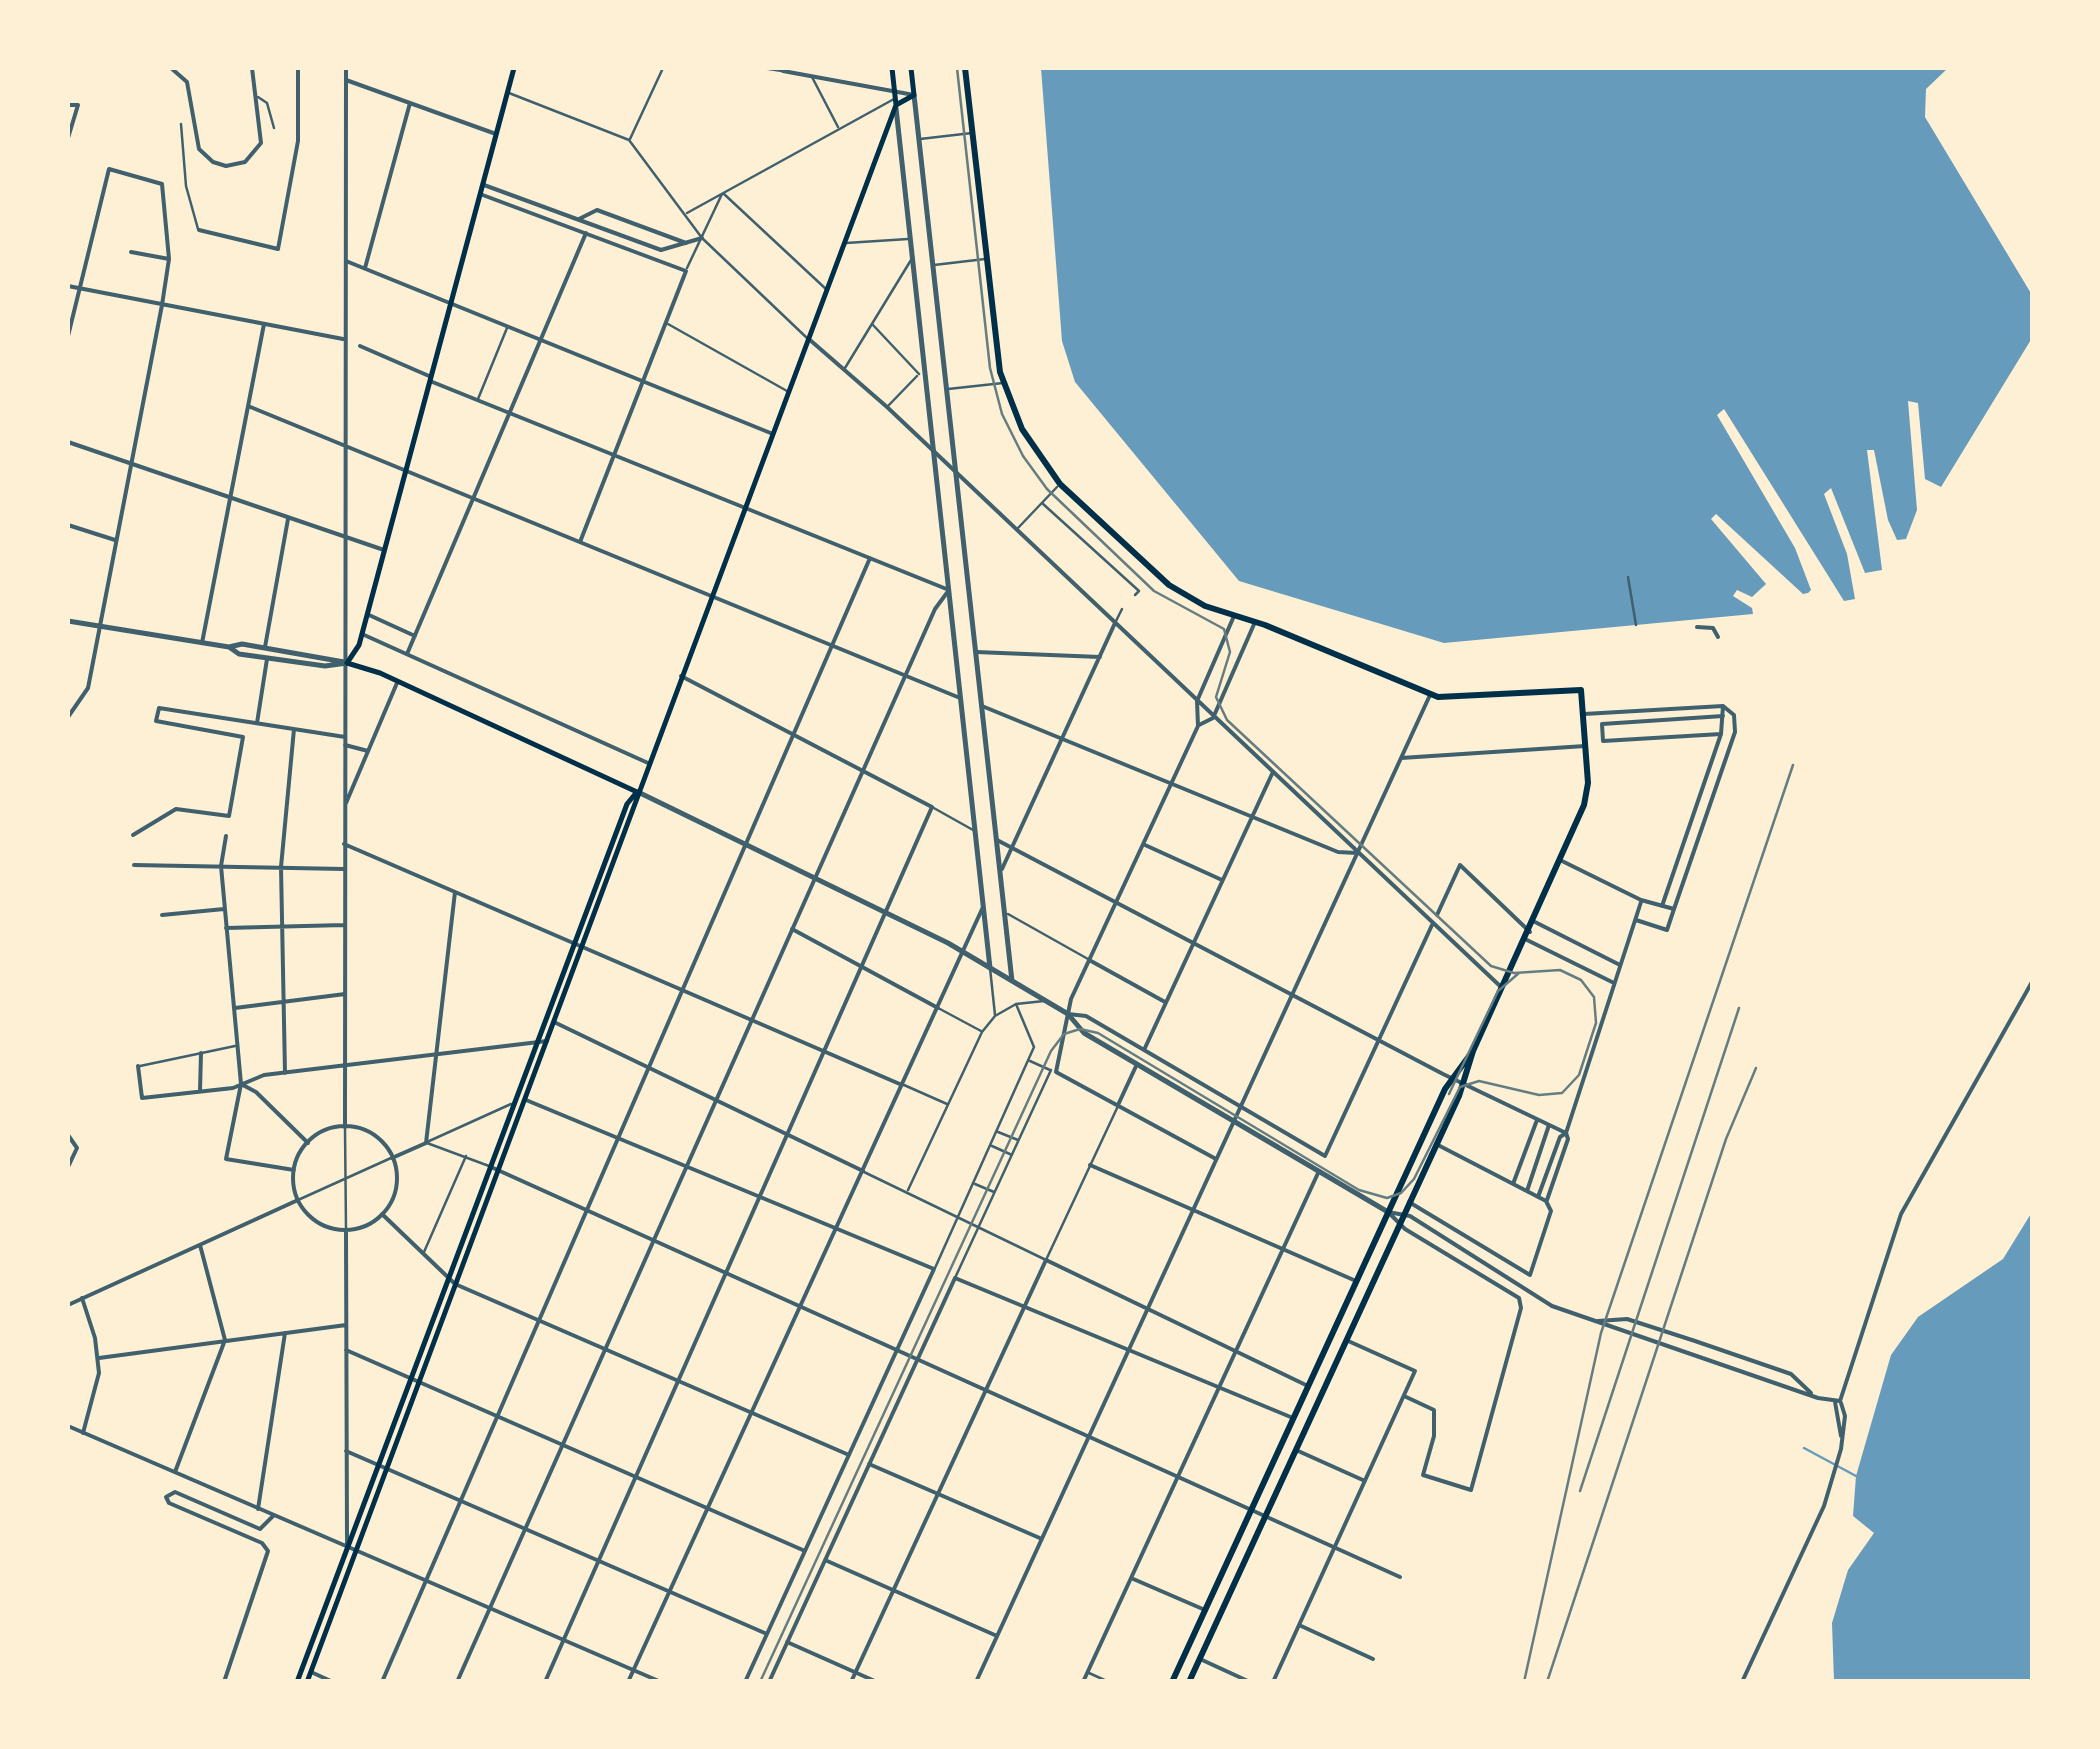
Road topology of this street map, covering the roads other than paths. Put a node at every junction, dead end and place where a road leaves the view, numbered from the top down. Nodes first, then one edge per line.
1 (171, 68) edge
2 (252, 68) edge
3 (298, 68) edge
4 (346, 68) edge
5 (514, 68) edge
6 (662, 68) edge
7 (762, 68) edge
8 (892, 68) edge
9 (911, 68) edge
10 (965, 68) edge
11 (783, 69) edge
12 (812, 76) junction
13 (346, 80) junction
14 (508, 92) junction
15 (914, 95) junction
16 (257, 96) junction
17 (895, 98) junction
18 (410, 103) junction
19 (68, 105) edge
20 (182, 124) dead end
21 (274, 128) dead end
22 (839, 129) junction
23 (972, 133) junction
24 (496, 134) junction
25 (68, 138) edge
26 (918, 139) junction
27 (629, 140) junction
28 (482, 184) junction
29 (722, 193) junction
30 (480, 194) junction
31 (684, 215) junction
32 (578, 219) junction
33 (199, 230) joint
34 (586, 233) junction
35 (702, 238) junction
36 (910, 239) junction
37 (686, 243) junction
38 (844, 243) junction
39 (131, 252) dead end
40 (912, 258) junction
41 (169, 259) junction
42 (345, 260) junction
43 (986, 260) junction
44 (932, 265) junction
45 (365, 268) junction
46 (686, 271) junction
47 (68, 286) edge
48 (79, 288) junction
49 (827, 290) junction
50 (451, 303) junction
51 (162, 305) junction
52 (665, 322) junction
53 (264, 324) junction
54 (872, 324) junction
55 (508, 326) junction
56 (68, 336) edge
57 (539, 339) junction
58 (808, 339) junction
59 (344, 340) junction
60 (360, 346) joint
61 (844, 370) junction
62 (922, 374) junction
63 (431, 379) junction
64 (642, 381) junction
65 (1003, 384) junction
66 (946, 389) junction
67 (788, 392) junction
68 (478, 400) junction
69 (248, 406) junction
70 (887, 407) junction
71 (508, 412) junction
72 (773, 434) junction
73 (68, 442) edge
74 (344, 444) junction
75 (934, 452) junction
76 (614, 455) junction
77 (131, 464) junction
78 (406, 471) junction
79 (956, 472) junction
80 (1060, 484) junction
81 (230, 498) junction
82 (472, 498) junction
83 (1042, 502) junction
84 (745, 508) junction
85 (288, 518) junction
86 (68, 524) edge
87 (1017, 529) junction
88 (344, 536) junction
89 (116, 540) junction
90 (580, 542) junction
91 (384, 550) junction
92 (870, 558) junction
93 (1628, 577) dead end
94 (949, 590) junction
95 (1135, 595) dead end
96 (712, 596) junction
97 (1122, 609) dead end
98 (367, 614) junction
99 (1234, 616) junction
100 (68, 621) edge
101 (1116, 622) junction
102 (1256, 622) junction
103 (1636, 625) dead end
104 (1696, 627) dead end
105 (99, 628) junction
106 (362, 634) junction
107 (414, 636) junction
108 (1718, 637) dead end
109 (202, 644) junction
110 (832, 645) junction
111 (230, 647) junction
112 (265, 647) junction
113 (976, 652) junction
114 (407, 654) junction
115 (268, 657) junction
116 (1100, 657) junction
117 (347, 664) junction
118 (906, 675) junction
119 (682, 676) junction
120 (398, 681) junction
121 (1430, 695) junction
122 (960, 698) junction
123 (1198, 700) junction
124 (982, 706) junction
125 (1724, 706) junction
126 (1583, 714) junction
127 (68, 715) edge
128 (1724, 716) junction
129 (1213, 718) junction
130 (258, 723) junction
131 (1198, 726) junction
132 (294, 729) junction
133 (1721, 734) junction
134 (793, 735) junction
135 (346, 737) junction
136 (1062, 739) junction
137 (345, 746) junction
138 (1585, 746) junction
139 (368, 751) junction
140 (1401, 758) junction
141 (648, 763) junction
142 (863, 771) junction
143 (1272, 774) junction
144 (1171, 784) junction
145 (637, 792) junction
146 (344, 807) junction
147 (932, 807) junction
148 (1252, 816) junction
149 (975, 831) junction
150 (133, 835) dead end
151 (226, 836) dead end
152 (996, 840) junction
153 (746, 843) junction
154 (344, 844) junction
155 (1143, 844) junction
156 (1011, 848) junction
157 (1357, 853) junction
158 (1560, 860) junction
159 (134, 865) dead end
160 (221, 866) junction
161 (281, 868) junction
162 (344, 869) junction
163 (1000, 873) junction
164 (816, 876) junction
165 (1222, 880) junction
166 (455, 892) junction
167 (1642, 900) junction
168 (1116, 902) junction
169 (983, 906) junction
170 (1662, 906) junction
171 (224, 909) junction
172 (1674, 909) junction
173 (887, 910) junction
174 (1004, 912) junction
175 (162, 915) dead end
176 (1437, 915) dead end
177 (1634, 919) junction
178 (1535, 922) junction
179 (344, 924) junction
180 (1433, 924) junction
181 (282, 926) junction
182 (226, 928) junction
183 (792, 929) junction
184 (1529, 936) junction
185 (1193, 943) junction
186 (578, 945) junction
187 (963, 952) junction
188 (1089, 960) junction
189 (1618, 964) junction
190 (862, 966) junction
191 (990, 968) junction
192 (1012, 981) junction
193 (1612, 982) junction
194 (2032, 982) edge
195 (1503, 989) junction
196 (682, 990) junction
197 (344, 994) junction
198 (1292, 995) junction
199 (1046, 1001) junction
200 (284, 1002) junction
201 (1165, 1002) junction
202 (1016, 1004) junction
203 (234, 1008) junction
204 (938, 1008) junction
205 (1068, 1014) junction
206 (995, 1016) junction
207 (752, 1020) junction
208 (554, 1022) junction
209 (982, 1032) junction
210 (1379, 1040) junction
211 (547, 1041) junction
212 (538, 1042) junction
213 (237, 1046) junction
214 (1144, 1050) junction
215 (824, 1051) junction
216 (1473, 1051) junction
217 (201, 1053) junction
218 (435, 1054) junction
219 (1028, 1060) junction
220 (1137, 1064) junction
221 (345, 1065) junction
222 (138, 1066) joint
223 (649, 1068) junction
224 (1053, 1071) junction
225 (285, 1072) junction
226 (1450, 1078) junction
227 (241, 1084) junction
228 (902, 1084) junction
229 (1463, 1084) junction
230 (200, 1091) junction
231 (525, 1100) junction
232 (716, 1100) junction
233 (516, 1102) junction
234 (948, 1104) junction
235 (1118, 1106) junction
236 (1240, 1106) junction
237 (1234, 1120) junction
238 (1537, 1120) junction
239 (1549, 1126) junction
240 (345, 1127) junction
241 (997, 1131) junction
242 (787, 1134) junction
243 (1566, 1134) junction
244 (68, 1135) edge
245 (618, 1138) junction
246 (1018, 1140) junction
247 (308, 1143) junction
248 (426, 1143) junction
249 (1436, 1144) junction
250 (990, 1145) junction
251 (1012, 1155) junction
252 (466, 1156) junction
253 (392, 1158) junction
254 (1216, 1160) junction
255 (1090, 1165) junction
256 (68, 1167) edge
257 (686, 1167) junction
258 (495, 1169) junction
259 (294, 1170) junction
260 (862, 1171) junction
261 (1319, 1171) junction
262 (345, 1179) junction
263 (974, 1183) junction
264 (1513, 1184) junction
265 (1527, 1191) junction
266 (907, 1192) junction
267 (994, 1192) junction
268 (760, 1197) junction
269 (1538, 1197) junction
270 (298, 1200) junction
271 (1409, 1202) junction
272 (1546, 1202) junction
273 (587, 1210) junction
274 (1193, 1210) junction
275 (1388, 1212) junction
276 (1404, 1213) junction
277 (382, 1214) junction
278 (958, 1217) junction
279 (1399, 1224) junction
280 (978, 1227) junction
281 (836, 1229) junction
282 (346, 1230) junction
283 (654, 1240) junction
284 (200, 1245) junction
285 (1283, 1249) junction
286 (424, 1254) junction
287 (1046, 1260) junction
288 (934, 1269) junction
289 (726, 1273) junction
290 (449, 1278) junction
291 (955, 1278) junction
292 (1356, 1281) junction
293 (456, 1284) junction
294 (82, 1298) junction
295 (68, 1305) edge
296 (800, 1307) junction
297 (1025, 1307) junction
298 (1148, 1308) junction
299 (539, 1320) junction
300 (1593, 1321) junction
301 (346, 1325) junction
302 (285, 1332) junction
303 (225, 1340) junction
304 (1346, 1340) junction
305 (605, 1349) junction
306 (346, 1350) junction
307 (897, 1350) junction
308 (1129, 1350) junction
309 (1236, 1351) junction
310 (99, 1358) junction
311 (917, 1360) junction
312 (415, 1380) junction
313 (678, 1380) junction
314 (1308, 1386) junction
315 (1219, 1387) junction
316 (986, 1390) junction
317 (1404, 1396) junction
318 (1820, 1399) junction
319 (1838, 1401) junction
320 (752, 1412) junction
321 (498, 1416) junction
322 (1294, 1418) junction
323 (68, 1426) edge
324 (83, 1433) junction
325 (1089, 1437) junction
326 (562, 1445) junction
327 (1296, 1450) junction
328 (346, 1451) junction
329 (849, 1455) junction
330 (869, 1464) junction
331 (383, 1466) junction
332 (175, 1472) junction
333 (635, 1477) junction
334 (1178, 1477) junction
335 (1365, 1481) junction
336 (938, 1494) junction
337 (461, 1500) junction
338 (708, 1509) junction
339 (258, 1510) junction
340 (1251, 1510) junction
341 (274, 1516) junction
342 (1265, 1516) junction
343 (525, 1528) junction
344 (1042, 1539) junction
345 (1334, 1548) junction
346 (347, 1549) junction
347 (805, 1551) junction
348 (356, 1552) junction
349 (598, 1560) junction
350 (825, 1560) junction
351 (1400, 1577) dead end
352 (1131, 1578) junction
353 (426, 1582) junction
354 (893, 1590) junction
355 (670, 1592) junction
356 (489, 1609) junction
357 (1205, 1610) junction
358 (1299, 1625) junction
359 (767, 1634) junction
360 (997, 1636) junction
361 (563, 1640) junction
362 (787, 1642) junction
363 (1199, 1658) junction
364 (1373, 1659) dead end
365 (634, 1670) junction
366 (311, 1672) junction
367 (855, 1672) junction
368 (1088, 1672) junction
369 (224, 1682) edge
370 (297, 1682) edge
371 (307, 1682) edge
372 (333, 1682) edge
373 (382, 1682) edge
374 (457, 1682) edge
375 (544, 1682) edge
376 (628, 1682) edge
377 (661, 1682) edge
378 (745, 1682) edge
379 (769, 1682) edge
380 (851, 1682) edge
381 (877, 1682) edge
382 (976, 1682) edge
383 (1084, 1682) edge
384 (1109, 1682) edge
385 (1172, 1682) edge
386 (1189, 1682) edge
387 (1250, 1682) edge
388 (1273, 1682) edge
389 (1742, 1682) edge

1 - 16 street
2 - 16 street
3 - 33 street
4 - 13 street
5 - 14 main road
6 - 27 street
7 - 11 street
8 - 17 main road
9 - 15 main road
10 - 23 main road
11 - 12 street
12 - 17 street
12 - 22 street
13 - 18 street
13 - 42 street
14 - 24 main road
14 - 27 street
15 - 17 main road
15 - 17 street
15 - 26 street
16 - 21 street
17 - 22 street
17 - 36 street
17 - 38 main road
18 - 24 street
18 - 45 street
19 - 25 street
20 - 33 street
22 - 29 street
23 - 26 street
23 - 43 main road
24 - 28 main road
26 - 44 street
27 - 31 street
28 - 30 main road
28 - 32 street
29 - 31 street
29 - 35 street
29 - 49 street
30 - 34 street
30 - 50 main road
31 - 35 street
32 - 37 street
32 - 37 street
34 - 46 street
34 - 57 street
35 - 37 street
35 - 46 street
35 - 58 street
36 - 38 street
36 - 40 street
38 - 49 main road
39 - 41 street
40 - 54 street
40 - 62 street
41 - 48 street
41 - 51 street
42 - 45 street
42 - 59 street
43 - 44 street
43 - 65 main road
44 - 66 street
45 - 50 street
46 - 52 street
47 - 48 street
48 - 51 street
48 - 56 street
49 - 58 main road
50 - 55 street
50 - 63 main road
51 - 53 street
51 - 77 street
52 - 64 street
52 - 67 street
53 - 59 street
53 - 69 street
54 - 61 street
54 - 62 street
55 - 57 street
55 - 68 street
57 - 64 street
57 - 71 street
58 - 61 street
58 - 67 main road
59 - 60 street
59 - 74 street
60 - 63 street
61 - 70 street
62 - 70 street
62 - 75 street
63 - 68 street
63 - 78 main road
64 - 72 street
64 - 76 street
65 - 66 street
65 - 80 main road
66 - 79 street
67 - 72 main road
68 - 71 street
69 - 74 street
69 - 81 street
70 - 75 street
71 - 76 street
71 - 82 street
72 - 84 main road
73 - 77 street
74 - 78 street
74 - 88 street
75 - 79 street
75 - 94 street
76 - 84 street
76 - 90 street
77 - 81 street
77 - 89 street
78 - 82 street
78 - 91 main road
79 - 87 street
79 - 113 street
80 - 83 street
80 - 99 main road
81 - 85 street
81 - 109 street
82 - 90 street
82 - 107 street
83 - 87 street
83 - 95 street
84 - 92 street
84 - 96 main road
85 - 88 street
85 - 112 street
86 - 89 street
87 - 101 street
88 - 91 street
88 - 117 street
89 - 105 street
90 - 96 street
91 - 98 main road
92 - 94 street
92 - 110 street
93 - 103 street
94 - 118 street
94 - 122 street
96 - 110 street
96 - 119 main road
97 - 101 street
98 - 106 main road
98 - 107 street
99 - 102 main road
99 - 123 street
100 - 105 street
101 - 116 street
101 - 123 street
102 - 121 main road
102 - 129 street
104 - 108 street
105 - 109 street
105 - 127 street
106 - 114 street
106 - 117 main road
107 - 114 street
109 - 111 street
110 - 118 street
110 - 134 street
111 - 112 street
111 - 115 street
112 - 117 street
113 - 116 street
113 - 124 street
114 - 141 street
115 - 117 street
115 - 130 street
116 - 136 street
117 - 120 main road
117 - 135 street
118 - 122 street
118 - 142 street
119 - 134 street
119 - 141 main road
120 - 139 street
120 - 145 main road
121 - 126 main road
121 - 140 street
122 - 149 street
123 - 129 street
123 - 131 street
124 - 136 street
124 - 152 street
125 - 126 street
125 - 128 street
125 - 172 street
126 - 138 main road
128 - 133 street
128 - 133 street
129 - 131 street
129 - 143 street
130 - 132 street
130 - 150 street
131 - 144 street
132 - 135 street
132 - 161 street
133 - 170 street
134 - 142 street
134 - 153 street
135 - 137 street
136 - 144 street
136 - 156 street
137 - 139 street
137 - 146 street
138 - 140 street
138 - 158 main road
139 - 146 street
140 - 157 street
141 - 145 main road
142 - 147 street
142 - 164 street
143 - 148 street
143 - 157 street
144 - 148 street
144 - 155 street
145 - 153 street
145 - 186 main road
146 - 154 street
147 - 149 street
147 - 173 street
148 - 157 street
148 - 165 street
149 - 169 street
151 - 160 street
152 - 156 street
152 - 163 street
153 - 164 street
153 - 196 street
154 - 162 street
154 - 166 street
155 - 165 street
155 - 168 street
156 - 163 street
156 - 168 street
157 - 180 street
157 - 198 street
158 - 167 street
158 - 178 main road
159 - 160 street
160 - 161 street
160 - 171 street
161 - 162 street
161 - 181 street
162 - 179 street
163 - 174 street
164 - 173 street
164 - 183 street
165 - 185 street
166 - 186 street
166 - 218 street
167 - 170 street
167 - 177 street
168 - 185 street
168 - 188 street
169 - 187 street
169 - 191 street
170 - 172 street
171 - 175 street
171 - 182 street
172 - 177 street
173 - 187 street
173 - 190 street
174 - 188 street
174 - 192 street
176 - 184 street
177 - 189 street
178 - 184 main road
178 - 189 street
179 - 181 street
179 - 197 street
180 - 195 street
180 - 210 street
181 - 182 street
181 - 200 street
182 - 203 street
183 - 190 street
183 - 207 street
184 - 193 street
184 - 195 main road
185 - 198 street
185 - 201 street
186 - 196 street
186 - 208 main road
186 - 212 main road
187 - 191 street
187 - 204 street
188 - 201 street
188 - 205 street
189 - 193 street
190 - 204 street
190 - 215 street
191 - 192 street
191 - 206 street
192 - 199 street
193 - 243 street
194 - 319 street
195 - 216 main road
196 - 207 street
196 - 223 street
197 - 200 street
197 - 221 street
198 - 210 street
198 - 236 street
199 - 202 street
199 - 205 street
200 - 203 street
200 - 225 street
201 - 214 street
202 - 206 street
202 - 219 street
203 - 213 street
204 - 209 street
204 - 228 street
205 - 214 street
205 - 220 street
205 - 224 street
206 - 209 street
207 - 215 street
207 - 232 street
208 - 211 main road
208 - 223 street
209 - 234 street
210 - 226 street
210 - 236 street
211 - 212 street
211 - 231 main road
212 - 218 street
212 - 233 main road
213 - 217 street
213 - 227 street
214 - 236 street
215 - 228 street
215 - 242 street
216 - 226 main road
216 - 229 main road
217 - 222 street
217 - 230 street
218 - 221 street
218 - 248 street
219 - 224 street
219 - 241 street
220 - 235 street
220 - 237 street
221 - 225 street
221 - 240 street
222 - 230 street
223 - 232 street
223 - 245 street
224 - 235 street
224 - 246 street
225 - 227 street
226 - 229 street
226 - 275 main road
227 - 230 street
227 - 247 street
227 - 259 street
228 - 234 street
228 - 260 street
229 - 238 street
229 - 249 main road
231 - 233 street
231 - 245 street
231 - 258 main road
232 - 242 street
232 - 257 street
233 - 248 street
233 - 258 main road
234 - 266 street
235 - 254 street
235 - 255 street
236 - 237 street
237 - 254 street
237 - 261 street
238 - 239 street
238 - 264 street
239 - 243 street
239 - 265 street
240 - 247 street
240 - 253 street
240 - 262 street
241 - 246 street
241 - 250 street
242 - 260 street
242 - 268 street
243 - 269 street
243 - 272 street
244 - 256 street
245 - 257 street
245 - 273 street
246 - 251 street
247 - 259 street
248 - 252 street
248 - 253 street
249 - 264 street
249 - 271 main road
250 - 251 street
250 - 263 street
251 - 267 street
252 - 258 street
252 - 286 street
253 - 262 street
253 - 277 street
254 - 274 street
255 - 274 street
255 - 287 street
257 - 268 street
257 - 283 street
258 - 273 street
258 - 290 main road
258 - 293 main road
259 - 270 street
260 - 266 street
260 - 281 street
261 - 275 street
261 - 285 street
262 - 270 street
262 - 282 street
263 - 267 street
263 - 278 street
264 - 265 street
265 - 269 street
266 - 278 street
267 - 280 street
268 - 281 street
268 - 289 street
269 - 272 street
270 - 282 street
270 - 284 street
271 - 272 street
271 - 276 main road
273 - 283 street
273 - 299 street
274 - 285 street
274 - 298 street
275 - 276 street
275 - 279 street
275 - 292 main road
276 - 279 main road
276 - 300 street
277 - 282 street
277 - 286 street
278 - 280 street
278 - 288 street
279 - 304 main road
279 - 317 street
280 - 287 street
280 - 291 street
281 - 288 street
281 - 296 street
282 - 301 street
283 - 289 street
283 - 305 street
284 - 294 street
284 - 303 street
285 - 292 street
285 - 309 street
286 - 290 street
287 - 297 street
287 - 298 street
288 - 307 street
289 - 296 street
289 - 313 street
290 - 293 street
290 - 312 main road
291 - 297 street
291 - 311 street
292 - 314 main road
293 - 299 street
293 - 312 main road
294 - 295 street
294 - 310 street
296 - 307 street
296 - 320 street
297 - 308 street
297 - 316 street
298 - 308 street
298 - 309 street
299 - 305 street
299 - 321 street
300 - 318 street
300 - 318 street
301 - 302 street
301 - 306 street
302 - 303 street
302 - 339 street
303 - 310 street
303 - 332 street
304 - 317 street
304 - 327 main road
305 - 313 street
305 - 326 street
306 - 312 street
306 - 328 street
307 - 311 street
307 - 329 street
308 - 315 street
308 - 325 street
309 - 314 street
309 - 315 street
310 - 324 street
311 - 316 street
311 - 330 street
312 - 321 street
312 - 331 main road
313 - 320 street
313 - 333 street
314 - 322 main road
315 - 322 street
315 - 334 street
316 - 325 street
316 - 336 street
317 - 335 street
318 - 319 street
319 - 389 street
320 - 329 street
320 - 338 street
321 - 326 street
321 - 337 street
322 - 340 main road
323 - 324 street
324 - 332 street
325 - 334 street
325 - 344 street
326 - 333 street
326 - 343 street
327 - 335 street
327 - 342 main road
328 - 331 street
328 - 346 street
329 - 347 street
330 - 336 street
330 - 350 street
331 - 337 street
331 - 346 main road
331 - 348 main road
332 - 339 street
333 - 338 street
333 - 349 street
334 - 340 street
334 - 352 street
335 - 345 street
336 - 344 street
336 - 354 street
337 - 343 street
337 - 353 street
338 - 347 street
338 - 355 street
339 - 341 street
340 - 342 street
340 - 357 main road
341 - 346 street
341 - 369 street
342 - 345 street
342 - 363 main road
343 - 349 street
343 - 356 street
344 - 360 street
345 - 351 street
345 - 358 street
346 - 348 street
346 - 370 main road
347 - 359 street
348 - 353 street
348 - 366 main road
349 - 355 street
349 - 361 street
350 - 354 street
350 - 362 street
352 - 357 street
352 - 368 street
353 - 356 street
353 - 373 street
354 - 360 street
354 - 367 street
355 - 359 street
355 - 365 street
356 - 361 street
356 - 374 street
357 - 385 main road
358 - 364 street
358 - 388 street
359 - 378 street
360 - 382 street
361 - 365 street
361 - 375 street
362 - 367 street
362 - 379 street
363 - 386 main road
363 - 387 street
365 - 376 street
365 - 377 street
366 - 371 main road
366 - 372 street
367 - 380 street
367 - 381 street
368 - 383 street
368 - 384 street

